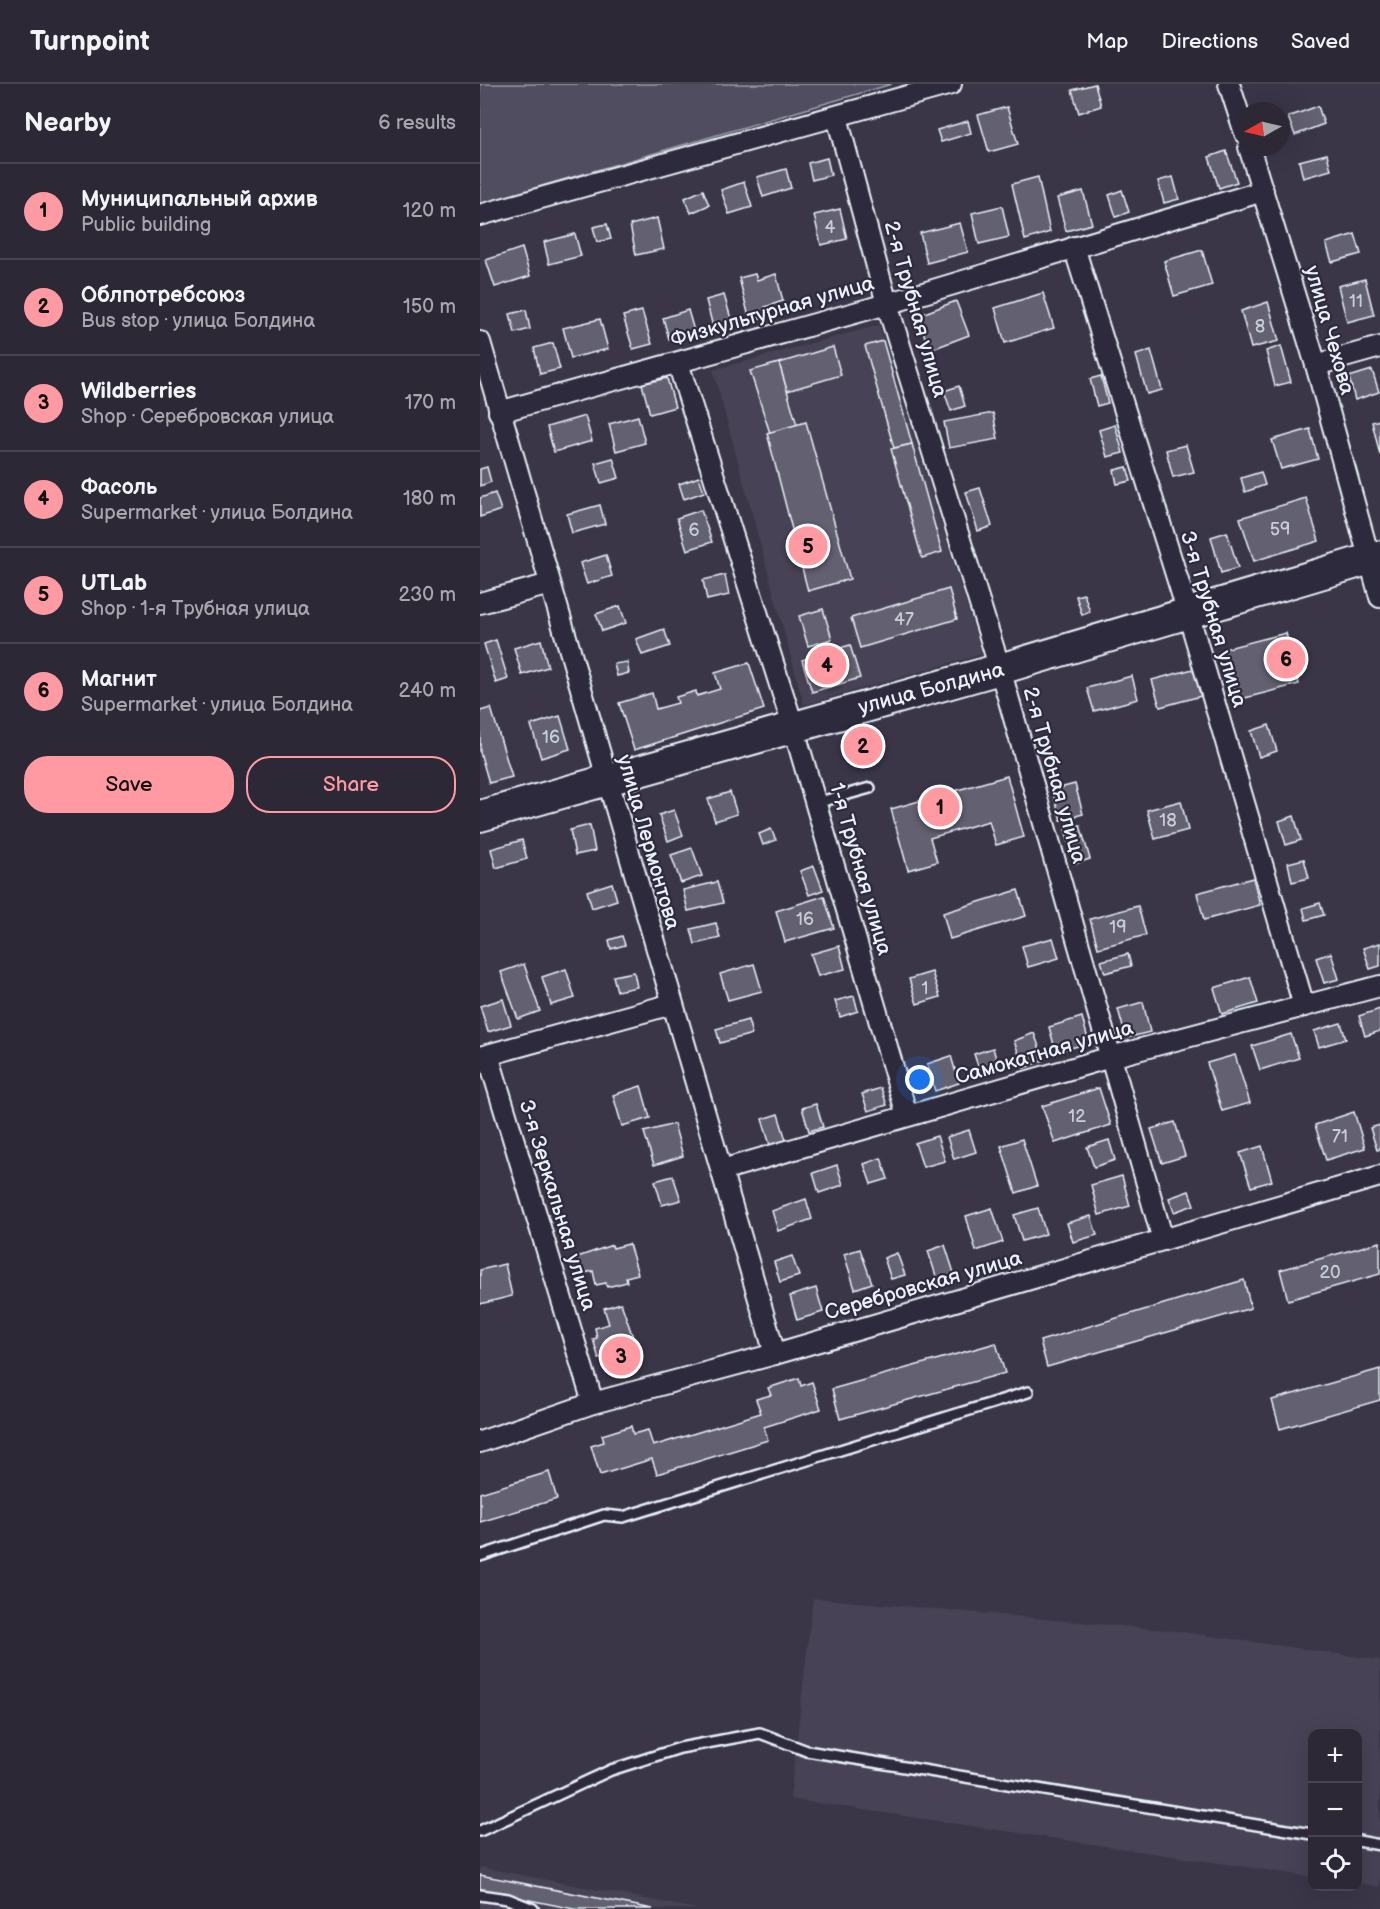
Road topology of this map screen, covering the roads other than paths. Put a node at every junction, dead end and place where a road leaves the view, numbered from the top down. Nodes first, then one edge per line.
1 (951, 84) edge
2 (1229, 84) edge
3 (1236, 105) edge
4 (837, 117) junction
5 (1252, 156) edge
6 (1263, 191) junction
7 (480, 215) edge
8 (1074, 247) junction
9 (887, 304) junction
10 (480, 342) edge
11 (1380, 347) edge
12 (678, 363) junction
13 (1316, 365) junction
14 (500, 412) junction
15 (1375, 557) edge
16 (550, 584) junction
17 (1380, 597) edge
18 (480, 603) edge
19 (1188, 613) junction
20 (1000, 669) junction
21 (794, 726) junction
22 (606, 780) junction
23 (870, 788) dead end
24 (816, 803) junction
25 (480, 816) edge
26 (1380, 986) edge
27 (672, 1004) junction
28 (1304, 1006) junction
29 (484, 1056) edge
30 (1112, 1058) junction
31 (907, 1115) junction
32 (722, 1170) junction
33 (1380, 1176) edge
34 (1163, 1240) junction
35 (775, 1354) junction
36 (1028, 1392) dead end
37 (593, 1403) junction
38 (480, 1442) edge
39 (480, 1556) edge
40 (480, 1831) edge
41 (1308, 1833) edge
42 (1362, 1842) edge
43 (1380, 1845) edge
44 (480, 1895) edge
45 (533, 1909) edge

1 - 4 street
2 - 3 street
4 - 7 street
4 - 9 street, 2-я Трубная улица
5 - 6 street, улица Чехова
6 - 8 street, Физкультурная улица
6 - 13 street, улица Чехова
8 - 9 street, Физкультурная улица
8 - 19 street, 3-я Трубная улица
9 - 12 street, Физкультурная улица
9 - 20 street, 2-я Трубная улица
10 - 14 street, улица Лермонтова
11 - 13 street
12 - 14 street, Физкультурная улица
12 - 21 street, 1-я Трубная улица
13 - 15 street, улица Чехова
14 - 16 street, улица Лермонтова
15 - 17 street, улица Чехова
15 - 19 main road, улица Болдина
16 - 18 street
16 - 22 street, улица Лермонтова
19 - 20 main road, улица Болдина
19 - 28 street, 3-я Трубная улица
20 - 21 main road, улица Болдина
20 - 30 street, 2-я Трубная улица
21 - 22 main road, улица Болдина
21 - 24 street, 1-я Трубная улица
22 - 25 main road, улица Болдина
22 - 27 street, улица Лермонтова
23 - 24 lane
24 - 31 street, 1-я Трубная улица
26 - 28 street, Самокатная улица
27 - 29 street
27 - 32 street, улица Лермонтова
28 - 30 street, Самокатная улица
29 - 37 street, 3-я Зеркальная улица
30 - 31 street, Самокатная улица
30 - 34 street, 2-я Трубная улица
31 - 32 street, Самокатная улица
32 - 35 street, улица Лермонтова
33 - 34 street, Серебровская улица
34 - 35 street, Серебровская улица
35 - 37 street, Серебровская улица
36 - 39 lane
37 - 38 street, Серебровская улица
40 - 41 lane
42 - 43 lane
44 - 45 lane

